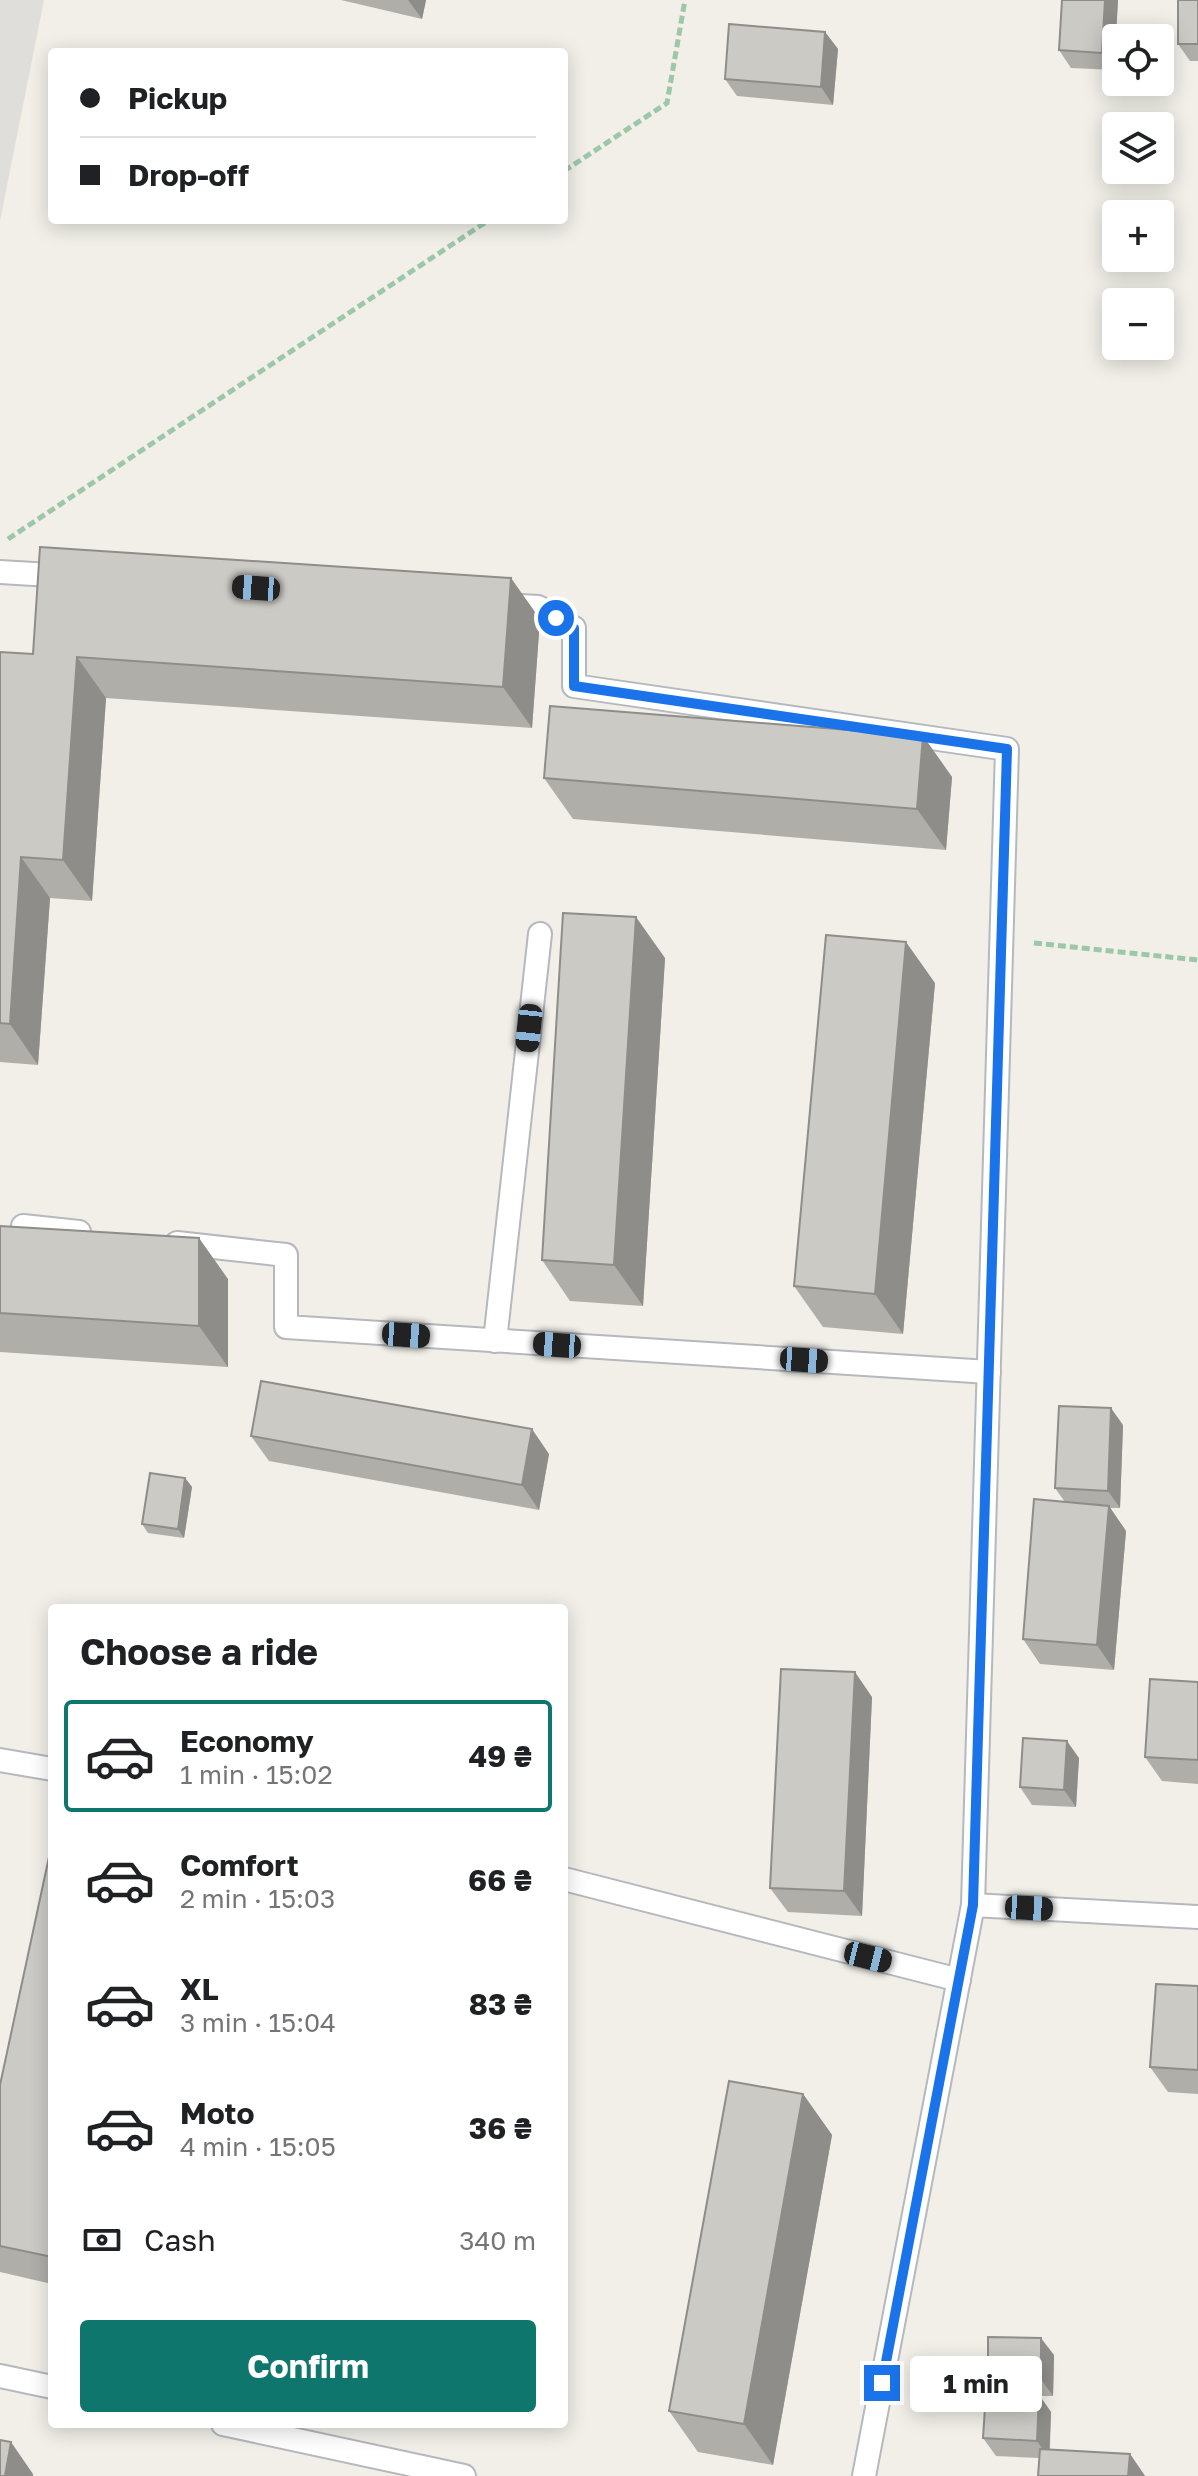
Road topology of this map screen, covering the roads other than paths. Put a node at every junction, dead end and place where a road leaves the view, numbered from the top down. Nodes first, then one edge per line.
1 (0, 572) edge
2 (83, 577) edge
3 (475, 603) edge
4 (540, 934) dead end
5 (23, 1226) edge
6 (101, 1234) edge
7 (163, 1241) edge
8 (495, 1341) junction
9 (989, 1372) junction
10 (0, 1760) edge
11 (48, 1768) edge
12 (568, 1880) edge
13 (973, 1905) junction
14 (1198, 1917) edge
15 (959, 1980) junction
16 (0, 2376) edge
17 (48, 2386) edge
18 (242, 2428) edge
19 (464, 2476) edge
20 (864, 2476) edge

1 - 2 lane
3 - 9 lane
4 - 8 lane
5 - 6 lane
7 - 8 lane
8 - 9 lane
9 - 13 lane
10 - 11 lane
12 - 15 lane
13 - 14 lane
13 - 15 lane
15 - 20 lane
16 - 17 lane
18 - 19 lane

